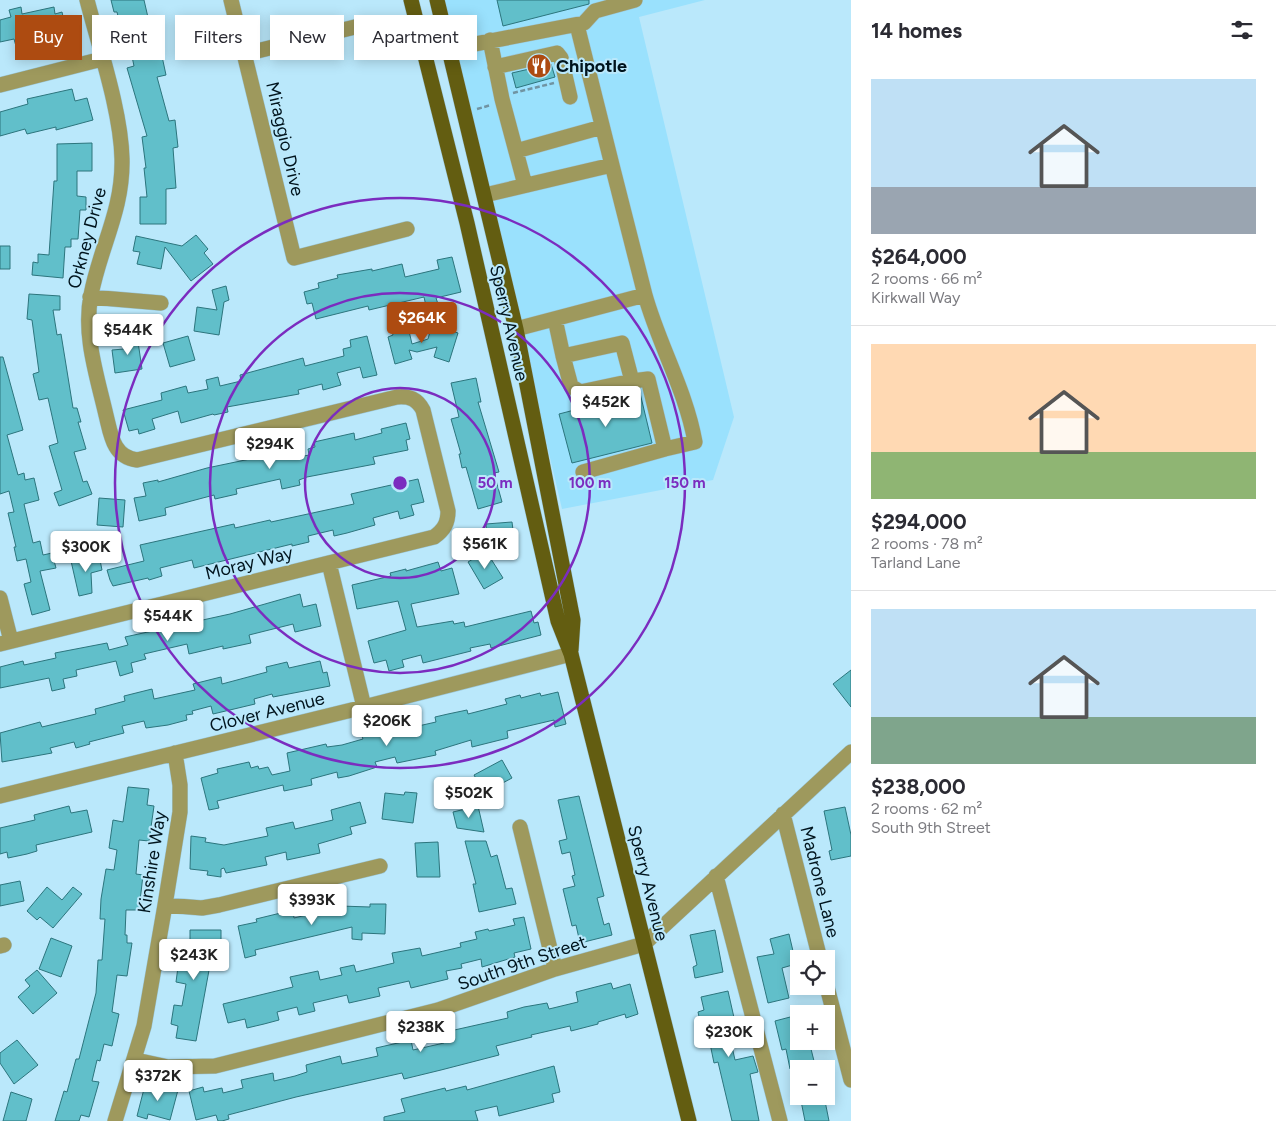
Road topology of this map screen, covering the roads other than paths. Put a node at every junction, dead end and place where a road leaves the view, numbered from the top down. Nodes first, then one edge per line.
1 (86, 0) edge
2 (232, 0) edge
3 (411, 0) edge
4 (437, 0) edge
5 (635, 0) edge
6 (593, 5) edge
7 (236, 15) edge
8 (441, 15) edge
9 (92, 22) edge
10 (577, 25) junction
11 (354, 27) edge
12 (490, 40) junction
13 (477, 43) edge
14 (260, 50) edge
15 (98, 60) edge
16 (102, 60) edge
17 (246, 60) edge
18 (452, 60) edge
19 (495, 67) junction
20 (0, 85) edge
21 (570, 97) dead end
22 (602, 127) junction
23 (516, 151) junction
24 (612, 165) junction
25 (525, 185) junction
26 (485, 194) junction
27 (407, 229) dead end
28 (645, 295) junction
29 (90, 296) junction
30 (161, 303) dead end
31 (555, 319) junction
32 (516, 329) junction
33 (564, 356) junction
34 (672, 371) junction
35 (648, 379) junction
36 (632, 381) junction
37 (665, 449) junction
38 (583, 472) dead end
39 (445, 527) joint
40 (329, 563) junction
41 (0, 598) edge
42 (5, 643) edge
43 (571, 654) junction
44 (364, 707) junction
45 (851, 752) edge
46 (175, 753) junction
47 (0, 796) edge
48 (783, 814) junction
49 (520, 827) dead end
50 (380, 866) dead end
51 (716, 876) junction
52 (165, 905) junction
53 (644, 944) junction
54 (818, 950) edge
55 (555, 968) junction
56 (829, 995) edge
57 (136, 1060) junction
58 (851, 1080) edge
59 (115, 1121) edge
60 (689, 1121) edge
61 (780, 1121) edge

1 - 9 street, Orkney Drive
2 - 7 street, Miraggio Drive
3 - 43 main road, Sperry Avenue
4 - 8 main road, Sperry Avenue
5 - 6 street
6 - 10 street
10 - 12 street
10 - 22 street
11 - 14 street
12 - 13 street
12 - 19 street
15 - 20 street
16 - 29 street, Orkney Drive
17 - 27 street, Miraggio Drive
18 - 26 main road, Sperry Avenue
19 - 21 street
19 - 23 street
22 - 23 street
22 - 24 street
23 - 25 street
24 - 25 street
24 - 28 street
25 - 26 street
26 - 32 main road, Sperry Avenue
28 - 31 street
28 - 34 street
29 - 30 street
29 - 39 street, Orkney Drive
31 - 32 street
31 - 33 street
32 - 43 main road, Sperry Avenue
33 - 36 street
33 - 36 street
34 - 35 street
34 - 37 street
35 - 36 street
35 - 37 street
37 - 38 street
39 - 40 street, Moray Way
40 - 42 street, Moray Way
40 - 44 street
41 - 42 street
43 - 44 street, Clover Avenue
43 - 53 main road, Sperry Avenue
44 - 46 street, Clover Avenue
45 - 48 street, South 9th Street
46 - 47 street, Clover Avenue
46 - 52 street, Kinshire Way
48 - 51 street, South 9th Street
48 - 54 street, Madrone Lane
49 - 55 street
50 - 52 street
51 - 53 street, South 9th Street
51 - 61 street
52 - 57 street, Kinshire Way
53 - 55 street, South 9th Street
53 - 60 main road, Sperry Avenue
55 - 57 street, South 9th Street
56 - 58 street
57 - 59 street, Kinshire Way

